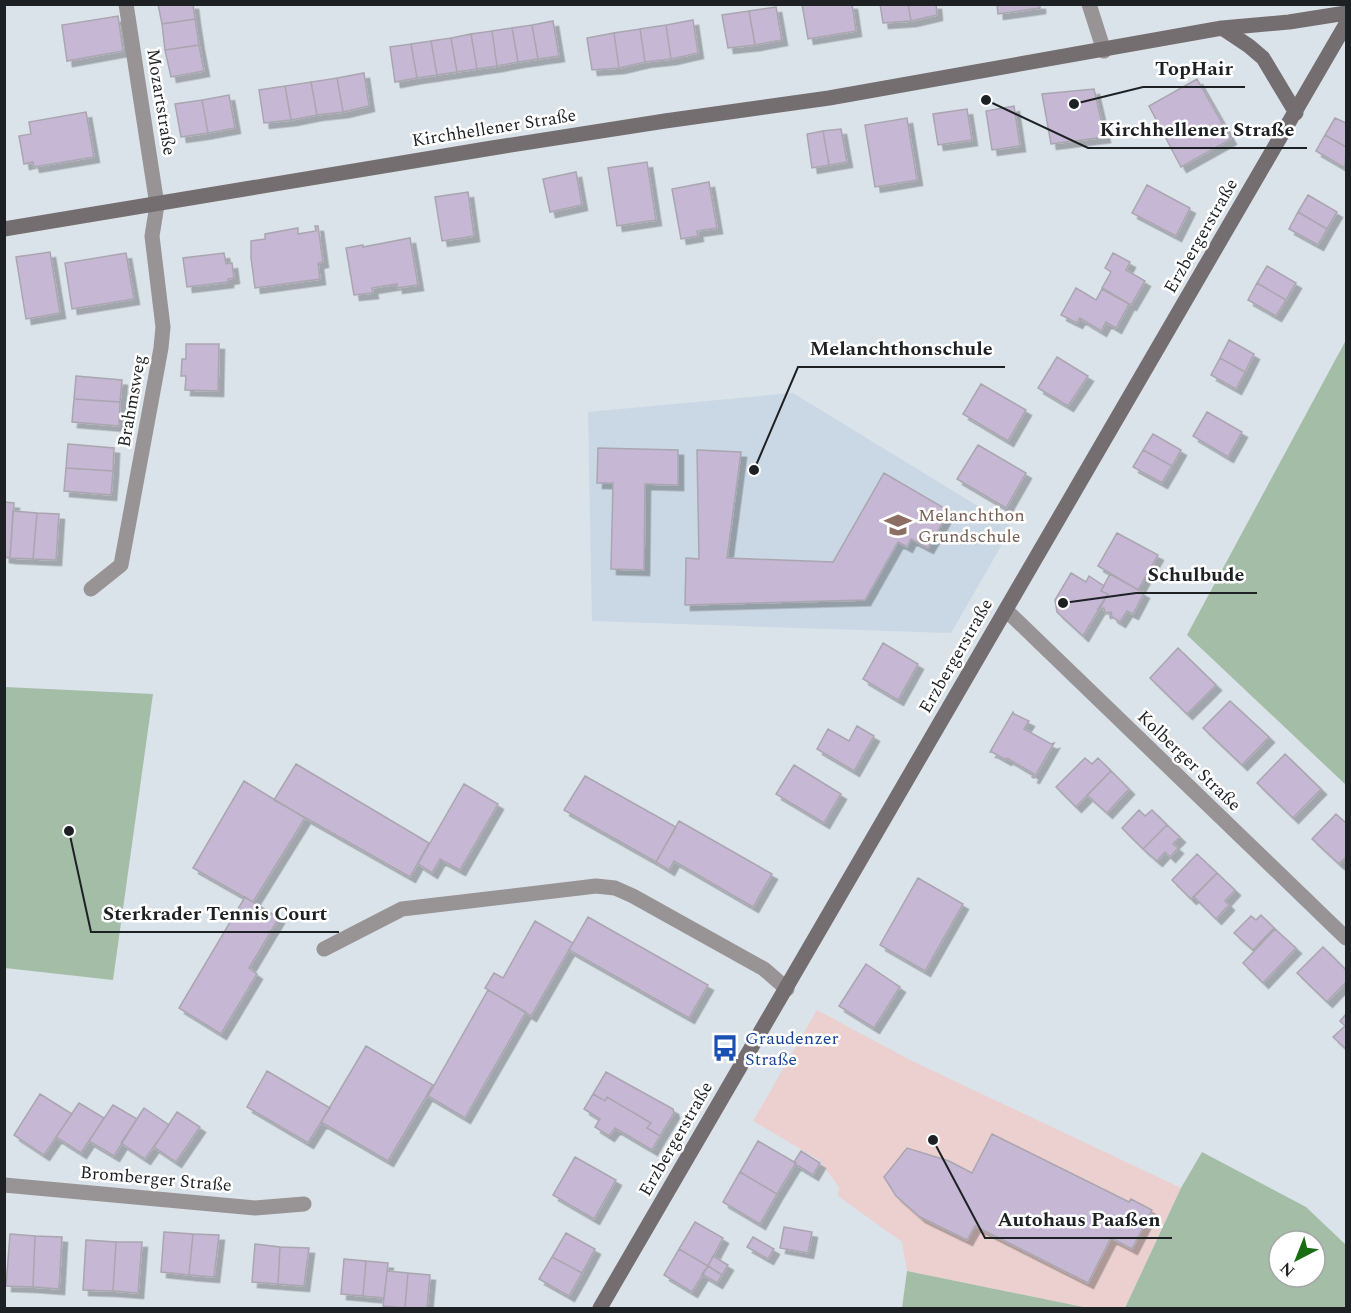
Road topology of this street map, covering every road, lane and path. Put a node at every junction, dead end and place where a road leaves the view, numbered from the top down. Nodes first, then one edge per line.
1 (126, 4) edge
2 (1089, 4) edge
3 (1347, 13) edge
4 (1347, 24) edge
5 (1222, 28) junction
6 (1104, 51) junction
7 (1296, 113) junction
8 (156, 205) junction
9 (4, 229) edge
10 (92, 589) dead end
11 (1006, 610) junction
12 (1347, 938) edge
13 (324, 949) dead end
14 (787, 989) junction
15 (4, 1185) edge
16 (304, 1204) dead end
17 (600, 1308) edge

1 - 8 street, Mozartstraße
2 - 6 street
3 - 5 street, Kirchhellener Straße
4 - 7 street, Erzbergerstraße
5 - 6 street, Kirchhellener Straße
5 - 7 street
6 - 8 street, Kirchhellener Straße
7 - 11 street, Erzbergerstraße
8 - 9 street, Kirchhellener Straße
8 - 10 street, Brahmsweg
11 - 12 street, Kolberger Straße
11 - 14 street, Erzbergerstraße
13 - 14 street
14 - 17 street, Erzbergerstraße
15 - 16 street, Bromberger Straße

